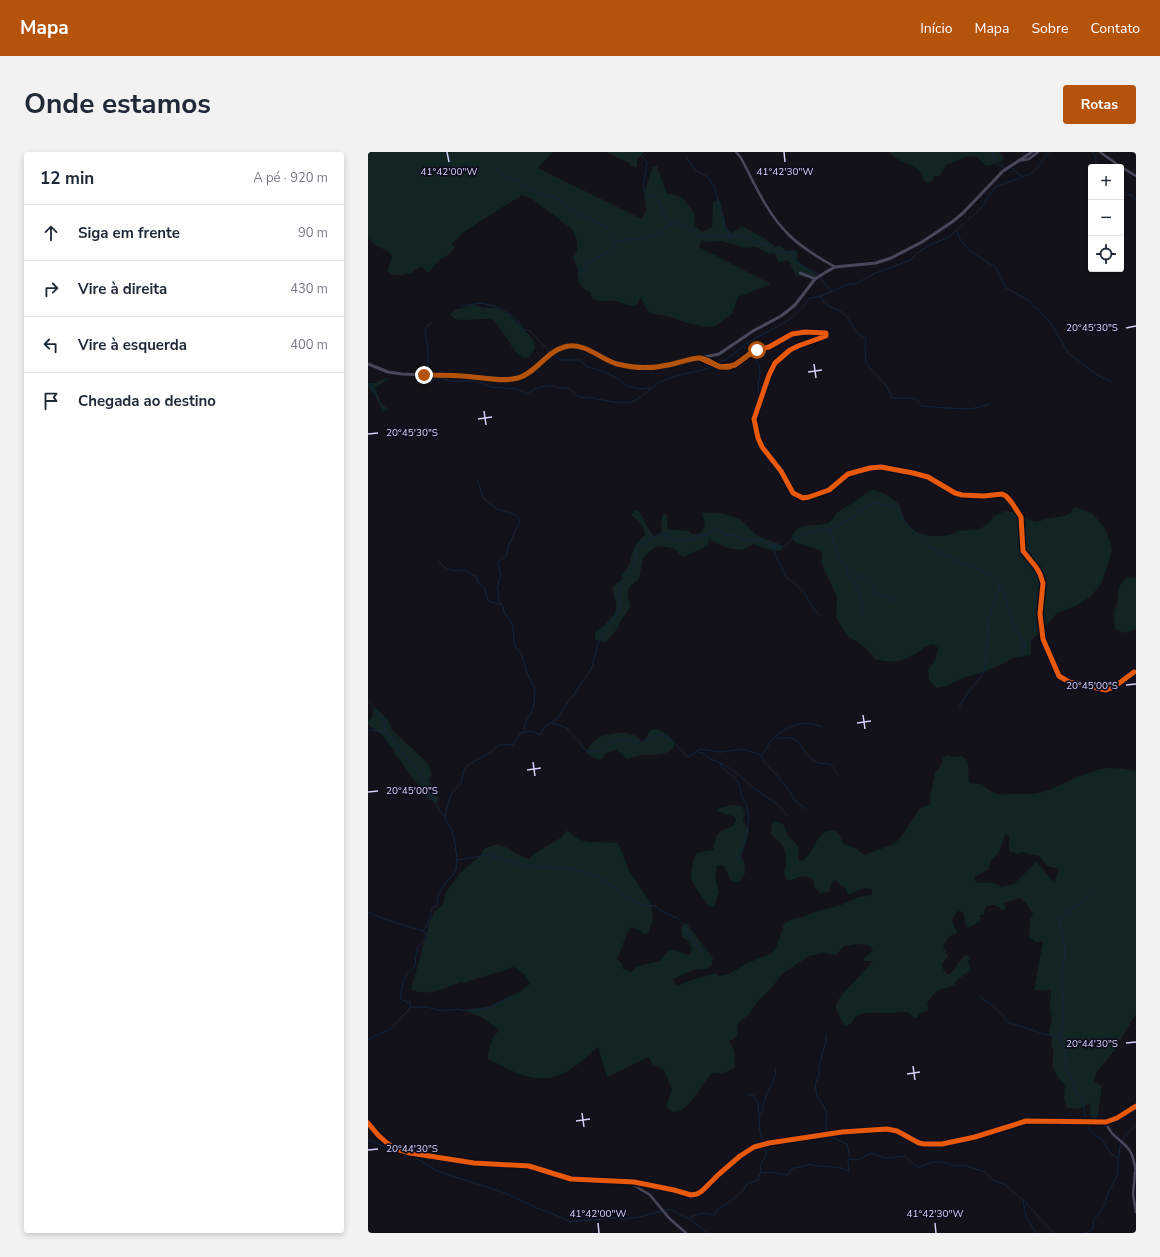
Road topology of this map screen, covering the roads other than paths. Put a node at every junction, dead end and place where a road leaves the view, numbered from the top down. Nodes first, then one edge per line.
1 (736, 152) edge
2 (1032, 152) edge
3 (1038, 152) edge
4 (1100, 152) edge
5 (1018, 161) junction
6 (1117, 164) edge
7 (1124, 169) edge
8 (1136, 176) edge
9 (835, 267) junction
10 (800, 273) dead end
11 (815, 279) junction
12 (700, 358) junction
13 (368, 364) edge
14 (1134, 672) dead end
15 (1136, 1106) edge
16 (1106, 1122) junction
17 (368, 1123) edge
18 (1136, 1172) edge
19 (629, 1182) junction
20 (1136, 1212) edge
21 (686, 1233) edge

1 - 9 street
2 - 5 street
3 - 5 street
4 - 6 street
5 - 9 street
7 - 8 street
9 - 11 street
10 - 11 street
11 - 12 street
12 - 13 street
12 - 14 street
15 - 16 street
16 - 18 street
16 - 19 street
17 - 19 street
18 - 20 street
19 - 21 street

